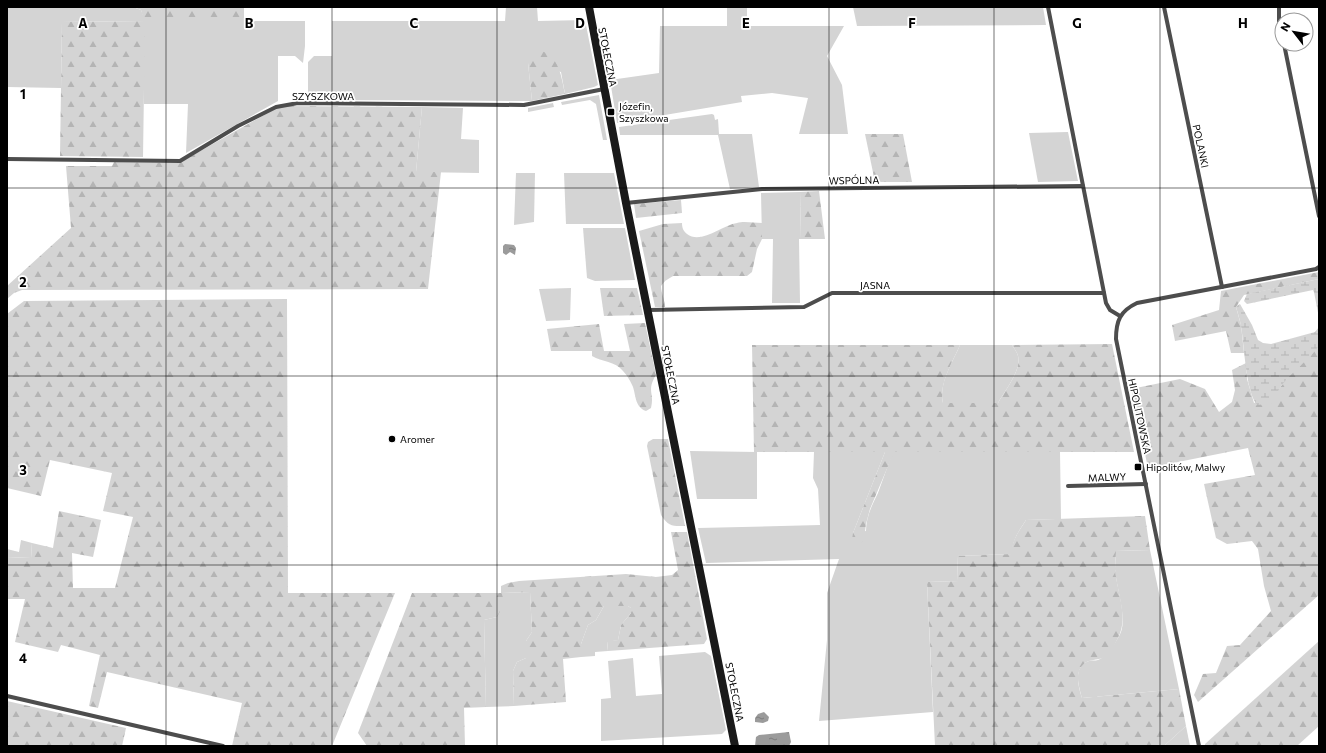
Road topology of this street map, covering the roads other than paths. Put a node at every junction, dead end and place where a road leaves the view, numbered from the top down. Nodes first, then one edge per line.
1 (589, 7) edge
2 (1048, 7) edge
3 (1164, 7) edge
4 (1286, 52) edge
5 (604, 89) junction
6 (7, 159) edge
7 (1083, 186) junction
8 (626, 203) junction
9 (1319, 216) edge
10 (1319, 267) edge
11 (1222, 287) junction
12 (1104, 293) junction
13 (648, 310) junction
14 (1120, 316) junction
15 (1146, 484) junction
16 (1068, 486) dead end
17 (7, 696) edge
18 (223, 746) edge
19 (735, 746) edge
20 (1199, 746) edge

1 - 5 street, STOŁECZNA
2 - 7 street
3 - 11 street, POLANKI
4 - 9 street
5 - 6 street, SZYSZKOWA
5 - 8 street, STOŁECZNA
7 - 8 street, WSPÓLNA
7 - 12 street
8 - 13 street, STOŁECZNA
10 - 11 street
11 - 14 street
12 - 13 street, JASNA
12 - 14 street
13 - 19 street, STOŁECZNA
14 - 15 street, HIPOLITOWSKA
15 - 16 street, MALWY
15 - 20 street, HIPOLITOWSKA
17 - 18 street

